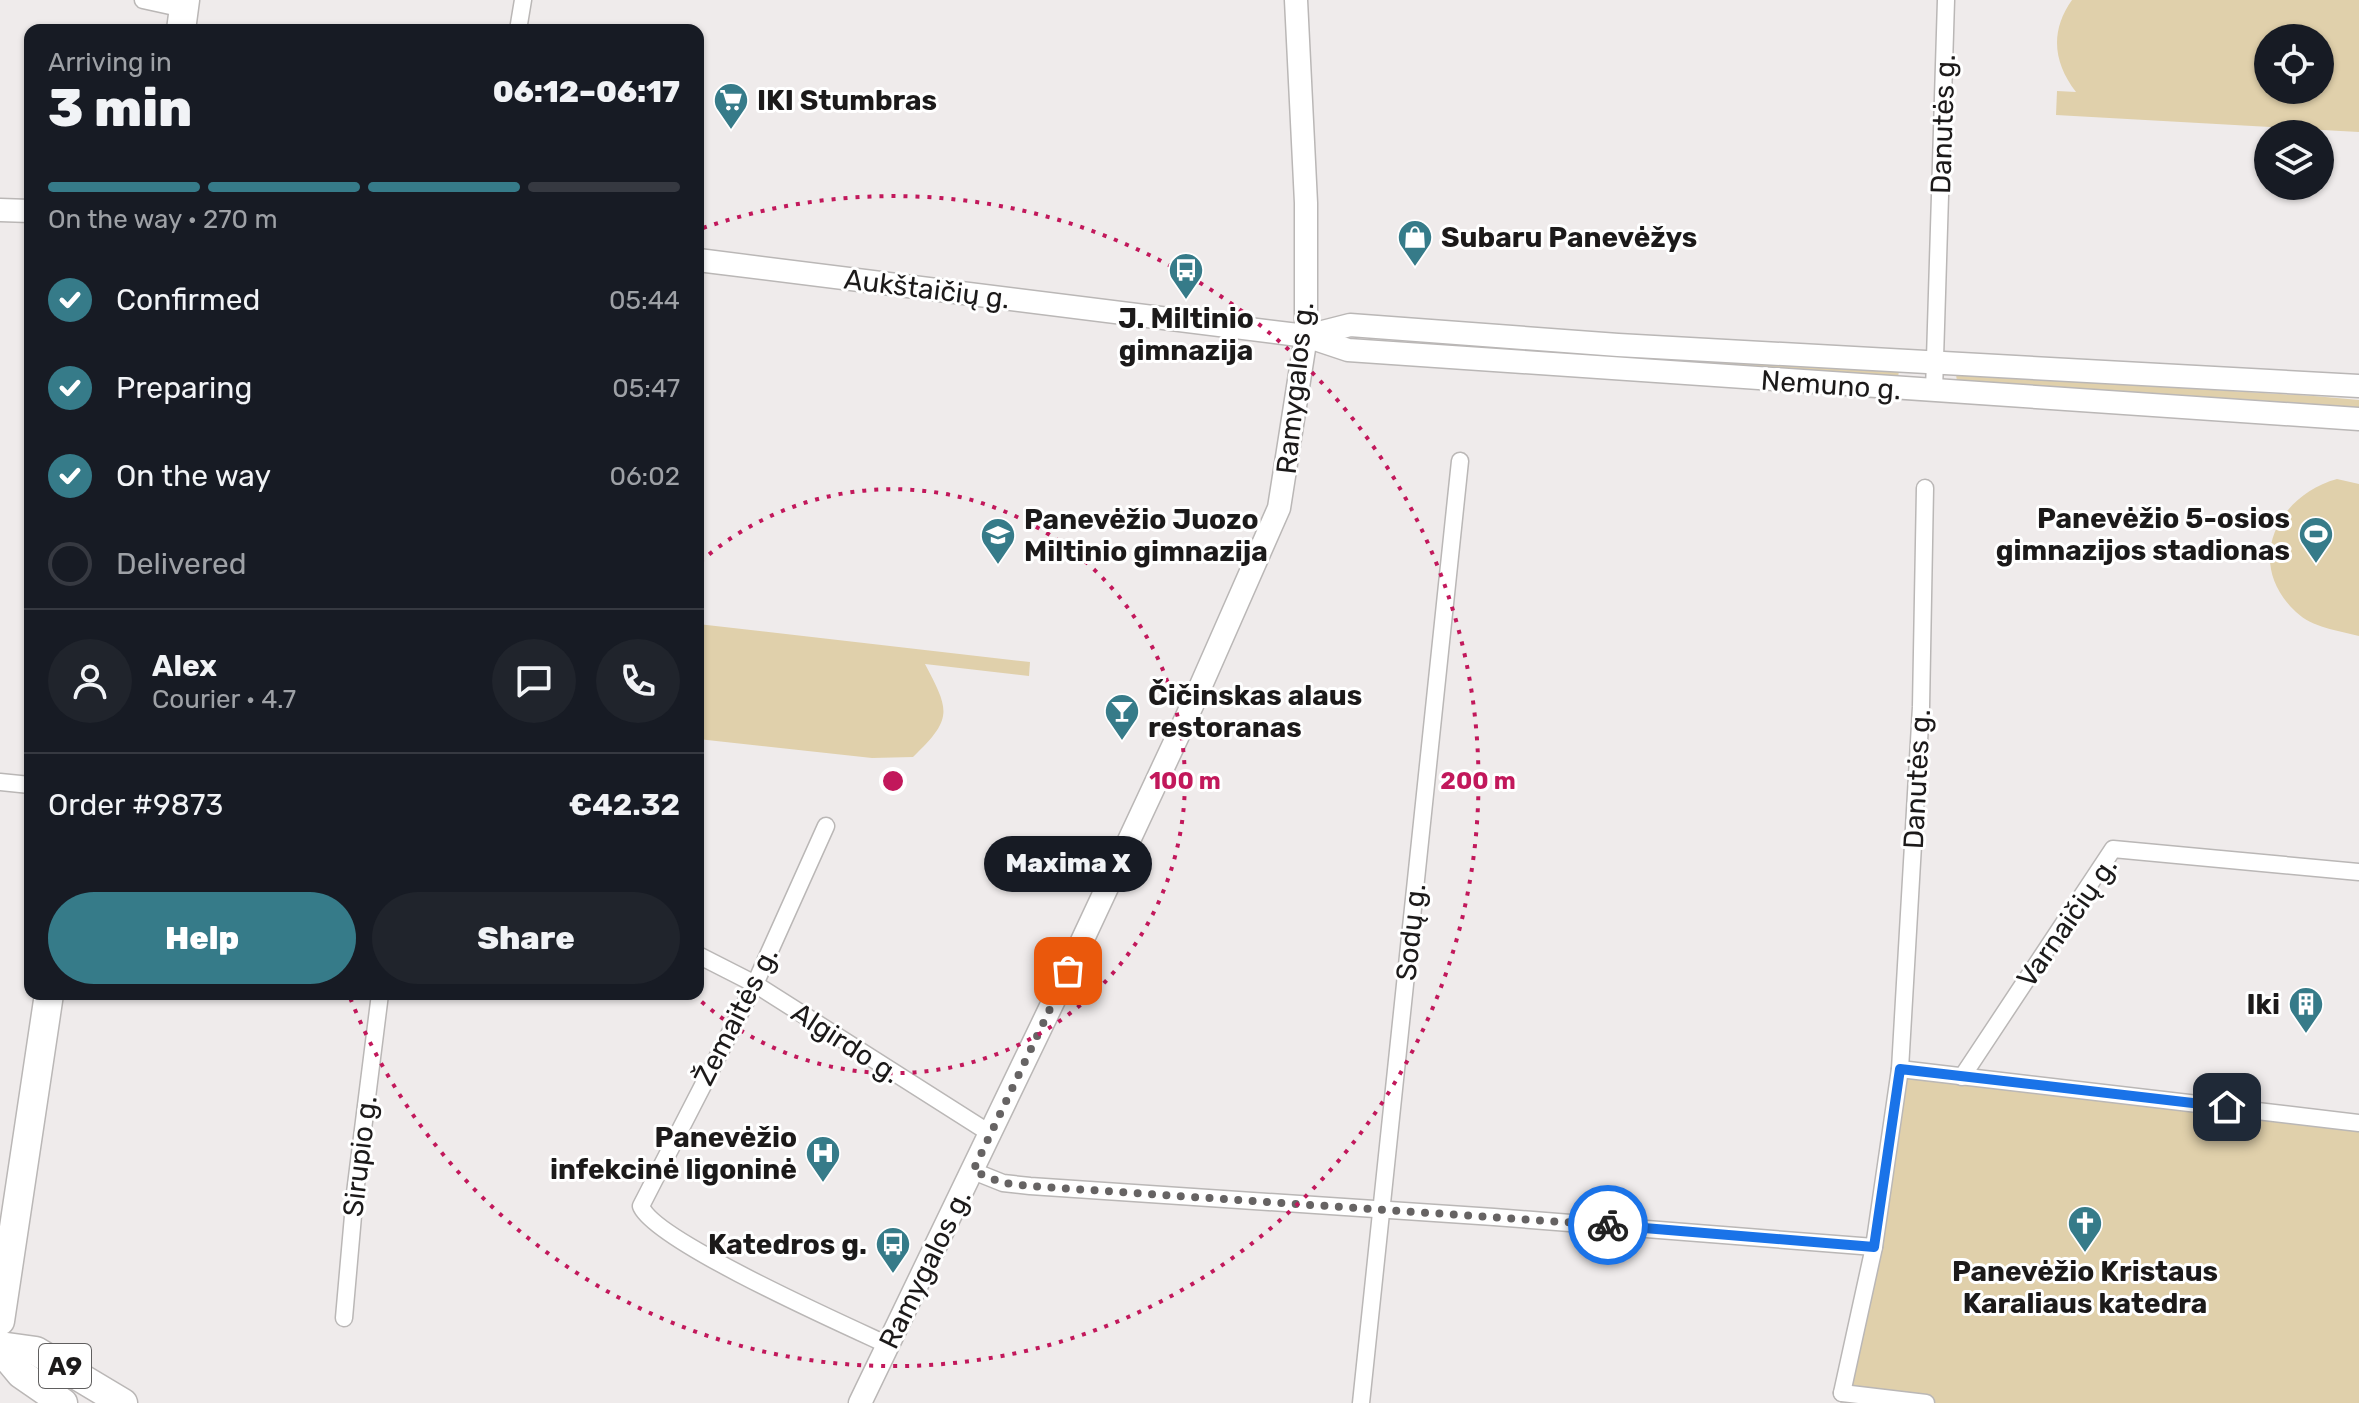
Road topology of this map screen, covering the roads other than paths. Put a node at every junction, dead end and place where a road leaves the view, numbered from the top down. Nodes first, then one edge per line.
1 (143, 0) edge
2 (523, 0) edge
3 (1296, 0) edge
4 (1946, 0) edge
5 (184, 13) edge
6 (519, 24) edge
7 (0, 210) edge
8 (24, 211) edge
9 (704, 261) edge
10 (1157, 319) joint
11 (1306, 336) junction
12 (1935, 360) junction
13 (2359, 386) edge
14 (1934, 391) junction
15 (2359, 419) edge
16 (1460, 461) dead end
17 (1925, 488) dead end
18 (0, 782) edge
19 (24, 784) edge
20 (826, 826) dead end
21 (2359, 872) edge
22 (704, 958) edge
23 (755, 984) junction
24 (48, 1000) edge
25 (379, 1000) edge
26 (1900, 1069) junction
27 (1962, 1077) junction
28 (2359, 1123) edge
29 (991, 1134) junction
30 (973, 1171) junction
31 (1382, 1209) junction
32 (1874, 1247) junction
33 (344, 1318) dead end
34 (0, 1321) edge
35 (888, 1345) junction
36 (0, 1347) edge
37 (1836, 1398) edge
38 (63, 1403) edge
39 (123, 1403) edge
40 (860, 1403) edge
41 (1361, 1403) edge
42 (1926, 1403) edge

1 - 5 street
2 - 6 street
3 - 11 main road, Ramygalos g.
4 - 12 street, Danutės g.
7 - 8 main road
9 - 10 main road, Aukštaičių g.
10 - 11 main road, Nemuno g.
11 - 12 main road, Nemuno g.
11 - 14 main road, Nemuno g.
11 - 29 main road, Ramygalos g.
12 - 13 main road, Nemuno g.
12 - 14 street, Danutės g.
14 - 15 main road, Nemuno g.
16 - 31 street, Sodų g.
17 - 26 street, Danutės g.
18 - 19 street
20 - 23 street, Žemaitės g.
21 - 27 street, Varnaičių g.
22 - 23 street, Algirdo g.
23 - 29 street, Algirdo g.
23 - 35 street, Žemaitės g.
24 - 34 highway
25 - 33 street, Sirupio g.
26 - 27 street
26 - 32 street, Danutės g.
27 - 28 street
29 - 30 main road, Ramygalos g.
30 - 31 street
30 - 35 main road, Ramygalos g.
31 - 32 street
31 - 41 street, Sodų g.
32 - 37 street, Danutės g.
35 - 40 main road, Ramygalos g.
36 - 38 highway, A9
36 - 39 highway, A9
37 - 42 street

